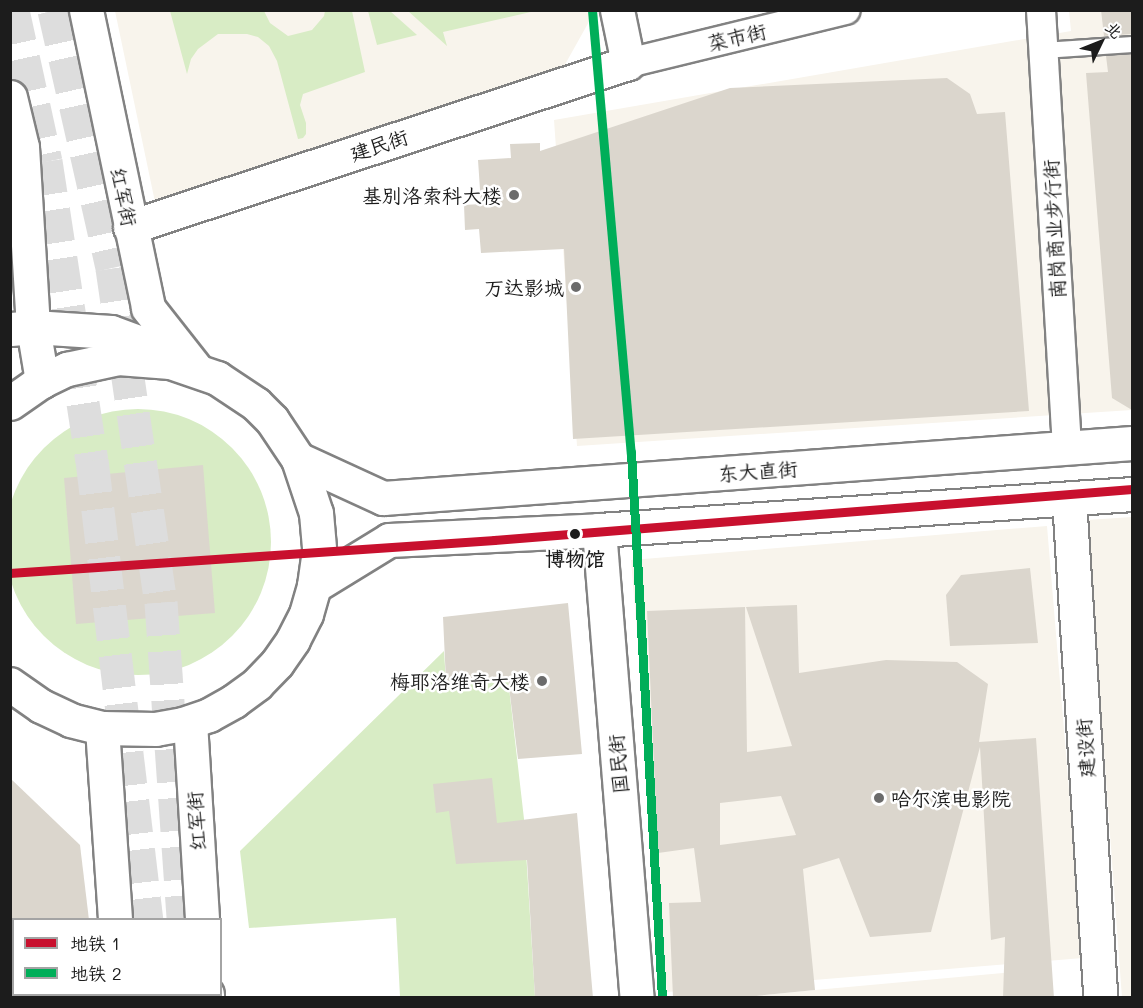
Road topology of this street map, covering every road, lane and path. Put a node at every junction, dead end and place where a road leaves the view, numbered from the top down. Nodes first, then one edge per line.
1 (86, 10) edge
2 (617, 10) edge
3 (846, 10) edge
4 (1041, 10) edge
5 (1132, 44) edge
6 (1043, 50) junction
7 (628, 63) junction
8 (10, 97) edge
9 (16, 161) edge
10 (130, 227) junction
11 (22, 328) edge
12 (10, 356) edge
13 (196, 369) junction
14 (42, 381) junction
15 (10, 403) edge
16 (1132, 443) edge
17 (1067, 448) junction
18 (298, 459) junction
19 (1132, 494) edge
20 (1069, 499) junction
21 (599, 530) junction
22 (314, 586) junction
23 (10, 684) edge
24 (190, 722) junction
25 (102, 728) junction
26 (114, 918) edge
27 (202, 918) edge
28 (637, 998) edge
29 (1100, 998) edge

1 - 10 main road, 红军街
2 - 7 main road
3 - 7 street, 菜市街
4 - 6 street, 南岗商业步行街
5 - 6 lane
6 - 17 street, 南岗商业步行街
7 - 10 main road, 建民街
8 - 9 main road
9 - 11 main road
10 - 13 main road, 红军街
11 - 12 main road
11 - 13 main road
11 - 14 main road
13 - 14 main road
13 - 18 main road
14 - 15 main road
16 - 17 main road, 东大直街
17 - 18 main road, 东大直街
18 - 22 main road
19 - 20 main road
20 - 21 main road
20 - 29 main road, 建设街
21 - 22 main road
21 - 28 main road, 国民街
22 - 24 main road
23 - 25 main road
24 - 25 main road
24 - 27 main road, 红军街
25 - 26 main road

